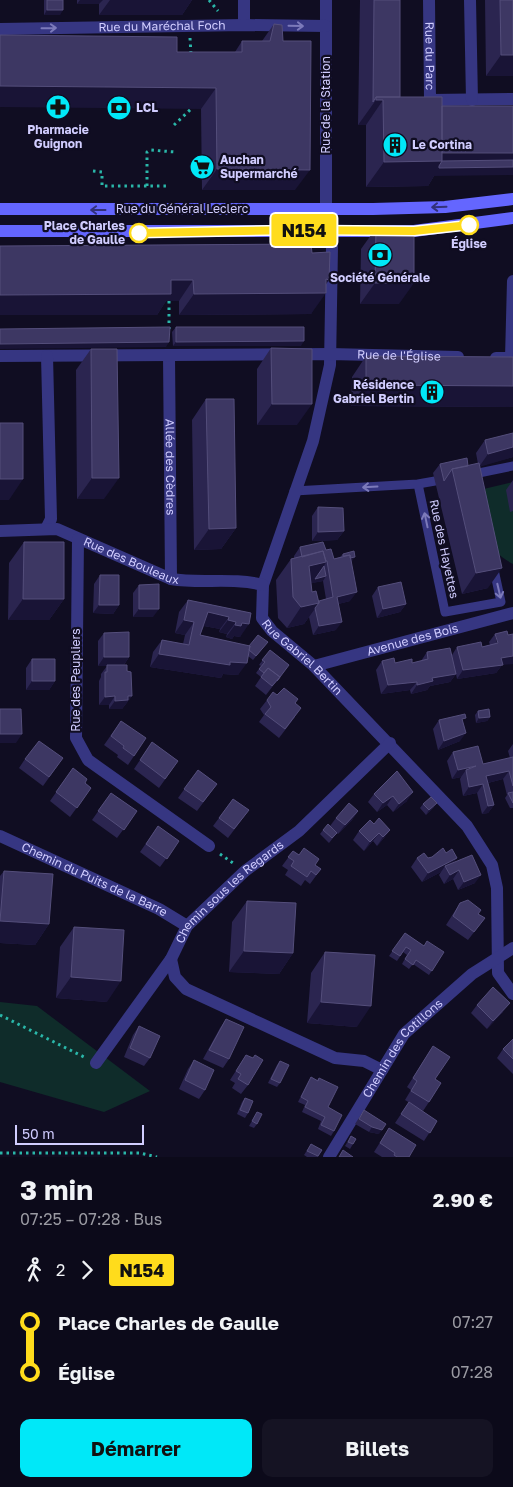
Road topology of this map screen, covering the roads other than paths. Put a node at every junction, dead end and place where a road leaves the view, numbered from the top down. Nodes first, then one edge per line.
1 (244, 0) edge
2 (326, 0) edge
3 (429, 0) edge
4 (470, 0) edge
5 (244, 25) junction
6 (326, 26) junction
7 (0, 29) edge
8 (513, 99) edge
9 (472, 100) junction
10 (513, 199) edge
11 (326, 209) junction
12 (0, 210) edge
13 (513, 218) edge
14 (0, 232) edge
15 (330, 232) junction
16 (513, 281) edge
17 (330, 354) junction
18 (169, 355) junction
19 (0, 356) edge
20 (47, 356) junction
21 (470, 357) edge
22 (486, 358) edge
23 (513, 466) edge
24 (469, 478) edge
25 (436, 481) dead end
26 (418, 484) junction
27 (294, 490) junction
28 (46, 529) junction
29 (0, 530) edge
30 (78, 539) junction
31 (492, 559) edge
32 (171, 579) junction
33 (262, 585) junction
34 (513, 613) edge
35 (314, 666) junction
36 (390, 743) junction
37 (0, 836) edge
38 (209, 846) road end
39 (187, 926) junction
40 (513, 948) edge
41 (497, 958) junction
42 (171, 959) junction
43 (513, 994) edge
44 (96, 1063) road end
45 (382, 1070) junction
46 (329, 1157) edge

1 - 5 street
2 - 6 street, Rue de la Station
3 - 9 street, Rue du Parc
4 - 9 street
5 -> 6 street, Rue du Maréchal Foch
7 -> 5 street, Rue du Maréchal Foch
6 - 11 street, Rue de la Station
8 - 9 street, Rue du Parc
10 -> 11 main road, Rue du Général Leclerc
11 -> 12 main road, Rue du Général Leclerc
11 - 15 street, Rue Gabriel Bertin
13 - 15 main road, Rue du Général Leclerc
14 - 15 main road, Rue du Général Leclerc
15 - 17 street, Rue Gabriel Bertin
16 - 22 street
17 - 18 street
17 - 21 street, Rue de l'Église
17 - 27 street, Rue Gabriel Bertin
18 - 20 street
18 - 32 street, Allée des Cèdres
19 - 20 street
20 - 28 street
23 - 24 lane
25 - 26 lane, Rue des Hayettes
26 -> 27 lane, Rue des Hayettes
31 -> 26 lane, Rue des Hayettes
27 - 33 street, Rue Gabriel Bertin
28 - 29 street, Rue des Bouleaux
28 - 30 street, Rue des Bouleaux
30 - 32 street, Rue des Bouleaux
30 - 38 street, Rue des Peupliers
32 - 33 street, Rue des Bouleaux
33 - 35 street, Rue Gabriel Bertin
34 - 35 street, Avenue des Bois
35 - 36 street, Rue Gabriel Bertin
36 - 39 street, Chemin sous les Regards
36 - 41 street, Rue Gabriel Bertin
37 - 39 street, Chemin du Puits de la Barre
39 - 42 street, Chemin sous les Regards
40 - 41 street, Chemin des Cotillons
41 - 43 street, Rue Gabriel Bertin
41 - 45 street, Chemin des Cotillons
42 - 44 street, Chemin sous les Regards
42 - 45 street
45 - 46 street, Chemin des Cotillons

